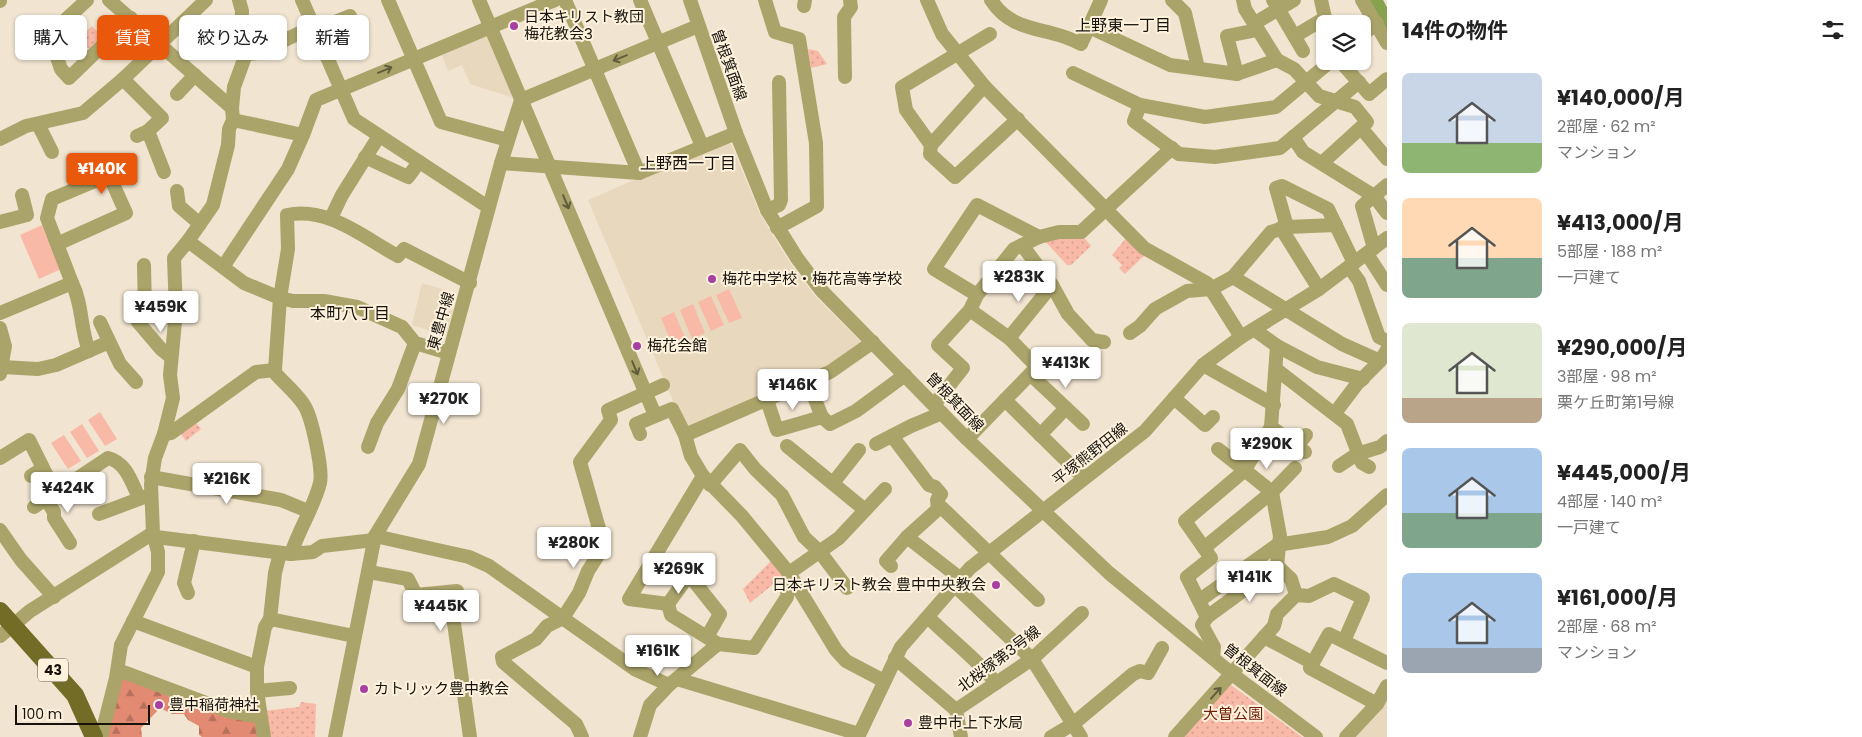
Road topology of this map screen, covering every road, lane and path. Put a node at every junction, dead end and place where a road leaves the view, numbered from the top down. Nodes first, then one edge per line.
1 (87, 0) edge
2 (109, 0) edge
3 (206, 0) edge
4 (239, 0) edge
5 (302, 0) edge
6 (388, 0) edge
7 (479, 0) edge
8 (555, 0) edge
9 (565, 0) edge
10 (640, 0) edge
11 (690, 0) edge
12 (765, 0) edge
13 (850, 0) edge
14 (927, 0) edge
15 (991, 0) edge
16 (1101, 0) edge
17 (1172, 0) edge
18 (1242, 0) edge
19 (1294, 0) edge
20 (1320, 0) edge
21 (1362, 0) edge
22 (1275, 5) edge
23 (127, 15) edge
24 (242, 15) edge
25 (308, 15) edge
26 (1255, 23) junction
27 (1377, 24) junction
28 (698, 26) junction
29 (490, 27) junction
30 (1089, 27) junction
31 (1371, 29) edge
32 (990, 34) dead end
33 (169, 35) edge
34 (1295, 36) junction
35 (658, 42) junction
36 (1387, 43) edge
37 (97, 51) edge
38 (169, 51) edge
39 (1303, 51) dead end
40 (957, 55) junction
41 (413, 59) junction
42 (143, 60) edge
43 (244, 60) edge
44 (328, 60) edge
45 (1277, 60) junction
46 (594, 68) junction
47 (1198, 68) junction
48 (1321, 70) edge
49 (1348, 70) edge
50 (1073, 73) dead end
51 (1237, 74) junction
52 (195, 75) junction
53 (846, 77) dead end
54 (123, 79) junction
55 (1387, 79) edge
56 (779, 82) dead end
57 (1306, 82) junction
58 (1359, 82) junction
59 (984, 86) junction
60 (340, 89) junction
61 (177, 94) dead end
62 (520, 100) junction
63 (1337, 100) junction
64 (1140, 105) junction
65 (233, 114) junction
66 (1018, 119) junction
67 (38, 124) junction
68 (1362, 129) junction
69 (736, 133) junction
70 (303, 135) junction
71 (379, 136) junction
72 (0, 138) edge
73 (1293, 138) junction
74 (508, 140) junction
75 (930, 145) junction
76 (702, 146) junction
77 (1172, 148) junction
78 (52, 152) dead end
79 (365, 157) junction
80 (1387, 159) edge
81 (419, 162) junction
82 (501, 163) junction
83 (1322, 163) junction
84 (551, 167) junction
85 (164, 172) dead end
86 (639, 174) junction
87 (1387, 185) edge
88 (176, 191) dead end
89 (22, 195) dead end
90 (1374, 196) junction
91 (488, 207) junction
92 (1106, 209) junction
93 (767, 210) junction
94 (1387, 213) edge
95 (331, 218) junction
96 (0, 222) edge
97 (200, 224) junction
98 (1336, 225) junction
99 (777, 228) junction
100 (1284, 228) junction
101 (1039, 237) junction
102 (1387, 238) edge
103 (188, 241) junction
104 (57, 244) junction
105 (1022, 245) junction
106 (1370, 251) junction
107 (144, 265) dead end
108 (1352, 265) junction
109 (223, 267) junction
110 (1233, 277) junction
111 (72, 283) junction
112 (470, 283) junction
113 (1387, 285) edge
114 (1052, 286) junction
115 (1211, 289) junction
116 (1320, 289) junction
117 (978, 295) junction
118 (280, 298) junction
119 (970, 310) junction
120 (1286, 311) junction
121 (0, 313) edge
122 (100, 322) dead end
123 (0, 328) edge
124 (1254, 330) junction
125 (1130, 333) dead end
126 (1241, 337) junction
127 (1009, 338) junction
128 (1387, 341) edge
129 (109, 342) junction
130 (873, 342) junction
131 (1104, 342) dead end
132 (415, 343) junction
133 (1277, 346) junction
134 (89, 351) junction
135 (449, 353) junction
136 (1384, 355) edge
137 (171, 357) junction
138 (1203, 365) junction
139 (1, 370) edge
140 (275, 370) junction
141 (1276, 370) junction
142 (1030, 374) junction
143 (905, 375) junction
144 (1363, 379) junction
145 (136, 382) dead end
146 (808, 382) junction
147 (663, 386) dead end
148 (646, 393) junction
149 (1174, 398) junction
150 (767, 400) junction
151 (1004, 400) junction
152 (1274, 405) junction
153 (1066, 408) junction
154 (938, 409) junction
155 (1335, 413) junction
156 (656, 416) junction
157 (822, 417) junction
158 (1213, 417) dead end
159 (1083, 424) dead end
160 (1272, 428) junction
161 (164, 434) junction
162 (640, 434) dead end
163 (685, 435) junction
164 (1040, 435) junction
165 (1306, 435) dead end
166 (892, 436) junction
167 (967, 439) junction
168 (1387, 441) edge
169 (876, 444) dead end
170 (787, 446) dead end
171 (368, 447) dead end
172 (1218, 448) dead end
173 (858, 450) dead end
174 (1358, 454) junction
175 (0, 458) edge
176 (1339, 466) dead end
177 (1369, 467) dead end
178 (1296, 468) dead end
179 (1244, 470) junction
180 (151, 478) junction
181 (1084, 478) junction
182 (707, 480) junction
183 (833, 483) junction
184 (885, 490) dead end
185 (1272, 492) junction
186 (50, 495) junction
187 (1387, 495) edge
188 (145, 496) junction
189 (938, 504) junction
190 (34, 507) dead end
191 (866, 510) junction
192 (308, 511) junction
193 (1042, 511) junction
194 (99, 514) dead end
195 (0, 530) edge
196 (155, 535) junction
197 (907, 537) junction
198 (374, 538) junction
199 (194, 541) junction
200 (70, 543) dead end
201 (1277, 545) junction
202 (1204, 548) junction
203 (819, 551) junction
204 (988, 553) junction
205 (286, 554) junction
206 (891, 566) dead end
207 (1277, 566) junction
208 (369, 572) junction
209 (789, 573) junction
210 (958, 582) junction
211 (847, 588) dead end
212 (188, 593) dead end
213 (1296, 595) junction
214 (54, 597) junction
215 (1038, 600) dead end
216 (1200, 600) junction
217 (668, 604) junction
218 (0, 611) edge
219 (1082, 613) dead end
220 (1207, 616) junction
221 (928, 617) junction
222 (563, 618) junction
223 (270, 619) junction
224 (133, 621) junction
225 (7, 630) edge
226 (354, 636) junction
227 (1264, 637) junction
228 (712, 640) junction
229 (1344, 641) junction
230 (1162, 648) dead end
231 (1212, 657) junction
232 (895, 658) junction
233 (1032, 659) junction
234 (1313, 663) junction
235 (1387, 663) edge
236 (257, 667) junction
237 (118, 670) junction
238 (1232, 674) junction
239 (884, 681) junction
240 (673, 682) junction
241 (996, 683) junction
242 (1387, 686) edge
243 (290, 688) dead end
244 (257, 691) junction
245 (1377, 704) junction
246 (956, 710) junction
247 (260, 717) junction
248 (1073, 724) junction
249 (859, 736) edge
250 (94, 737) edge
251 (101, 737) edge
252 (264, 737) edge
253 (335, 737) edge
254 (470, 737) edge
255 (582, 737) edge
256 (640, 737) edge
257 (961, 737) edge
258 (1051, 737) edge
259 (1081, 737) edge
260 (1175, 737) edge
261 (1316, 737) edge
262 (1346, 737) edge

1 - 37 street
2 - 23 street
3 - 33 street
4 - 24 street
5 - 25 street
6 - 41 street
7 - 29 street
8 - 29 street
9 - 46 street
10 - 35 street
11 - 28 street, 曽根箕面線
12 - 99 street
13 - 53 street
14 - 40 street
15 - 30 street
16 - 30 street
17 - 47 street
18 - 26 street
19 - 22 street
20 - 34 street
21 - 27 street
22 - 26 street
22 - 34 street
26 - 45 street
26 - 51 street
27 - 31 street
27 - 36 street
28 - 35 street
28 - 69 street, 曽根箕面線
29 - 41 street
29 - 62 street
30 - 47 street
32 - 40 street
34 - 39 street
35 -> 46 street
35 - 76 street
38 - 52 street
40 - 59 street
40 - 75 street
60 -> 41 street
41 - 74 street
42 - 54 street
43 - 65 street
44 - 60 street
45 - 51 street
45 - 57 street
46 - 62 street
46 - 86 street
47 - 51 street
48 - 57 street
49 - 58 street
50 - 64 street
52 - 61 street
52 - 65 street
54 - 67 street
54 - 85 street
55 - 58 street
56 - 93 street
57 - 63 street
57 - 64 street
58 - 63 street
59 - 66 street
59 - 75 street
60 - 70 street
60 - 71 street
62 - 74 street, 東豊中線
62 - 84 street
63 - 68 street
63 - 73 street
64 - 77 street
65 - 70 street
65 - 97 street
66 - 75 street
66 - 92 street
67 - 72 street
67 - 78 street
68 - 80 street
68 - 83 street
69 - 76 street
69 - 93 street, 曽根箕面線
70 - 109 street
71 - 79 street
71 - 81 street
73 - 77 street
73 - 83 street
74 - 82 street, 東豊中線
76 - 86 street
77 - 92 street
79 - 81 street
79 - 95 street
81 - 91 street
82 - 84 street
82 - 91 street, 東豊中線
83 - 90 street
84 - 86 street
84 -> 148 street
87 - 90 street
88 - 97 street
89 - 96 street
90 - 94 street
90 - 106 street
91 - 112 street, 東豊中線
92 - 101 street
92 - 115 street
93 - 99 street, 曽根箕面線
95 - 112 street
95 - 118 street
97 - 103 street
98 - 100 street
98 - 100 street
98 - 108 street
99 - 130 street, 曽根箕面線
100 - 110 street
100 - 116 street
101 - 105 street
101 - 117 street
102 - 106 street, 平塚熊野田線
103 - 109 street
103 - 137 street
104 - 104 street
104 - 111 street
105 - 114 street
105 - 117 street
106 - 108 street, 平塚熊野田線
106 - 113 street
107 - 137 street
108 - 116 street, 平塚熊野田線
108 - 128 street
109 - 118 street
110 - 115 street
110 - 120 street
111 - 121 street
111 - 134 street
112 - 135 street, 東豊中線
114 - 127 street
114 - 131 street
115 - 125 street
115 - 126 street
116 - 120 street, 平塚熊野田線
117 - 119 street
118 - 132 street
118 - 140 street
119 - 127 street
119 - 154 street
120 - 124 street, 平塚熊野田線
120 - 136 street
122 - 129 street
123 - 139 street
124 - 126 street, 平塚熊野田線
124 - 133 street
126 - 138 street, 平塚熊野田線
127 - 142 street
129 - 134 street
129 - 145 street
130 - 143 street, 曽根箕面線
130 - 146 street
132 - 135 street
132 - 171 street
133 - 141 street
133 - 144 street
134 - 139 street
135 - 198 street, 東豊中線
136 - 144 street
137 - 161 street
138 - 149 street, 平塚熊野田線
138 - 152 street
140 - 161 street
140 - 192 street
141 - 152 street
141 - 155 street
142 - 151 street
142 - 153 street
143 - 154 street, 曽根箕面線
143 - 157 street
144 - 155 street
146 - 150 street
146 - 157 street
147 - 148 street
148 - 156 street
148 - 222 street
149 - 158 street
149 - 181 street, 平塚熊野田線
150 - 157 street
150 - 163 street
151 - 164 street
151 - 167 street
152 - 160 street
153 - 159 street
153 - 164 street
154 - 166 street
154 - 167 street, 曽根箕面線
155 - 174 street
156 - 162 street
156 - 163 street
160 - 165 street
160 - 179 street
161 - 180 street
163 - 182 street
164 - 181 street
166 - 169 street
166 - 189 street
167 - 193 street, 曽根箕面線
168 - 174 street
170 - 183 street
172 - 179 street
173 - 183 street
174 - 176 street
174 - 177 street
175 - 186 street
178 - 185 street
179 - 185 street
179 - 202 street
180 - 188 street
180 - 192 street
181 - 193 street, 平塚熊野田線
182 - 203 street
182 - 209 street
182 - 217 street
183 - 191 street
184 - 191 street
185 - 201 street
185 - 202 street
186 - 188 street
186 - 190 street
186 - 200 street
187 - 201 street
188 - 194 street
188 - 196 street
189 - 197 street
189 - 204 street
191 - 203 street
192 - 205 street
193 - 204 street, 平塚熊野田線
193 - 231 street, 曽根箕面線
195 - 214 street
196 - 199 street
196 - 214 street
196 - 224 street
197 - 206 street
197 - 210 street
198 - 205 street
198 - 208 street, 東豊中線
198 - 222 street
199 - 205 street
199 - 212 street
201 - 207 street
201 - 216 street
202 - 216 street
203 - 209 street
203 - 211 street
204 - 210 street, 平塚熊野田線
204 - 215 street
205 - 223 street
207 - 213 street
207 - 220 street
208 - 226 street, 東豊中線
208 - 254 street
209 - 228 street
209 - 239 street
210 - 221 street, 平塚熊野田線
210 - 233 street
213 - 227 street
213 - 229 street
214 - 225 street
216 - 220 street
217 - 228 street
217 - 228 street
218 - 225 main road, 43
219 - 233 street, 北桜塚第3号線
220 - 231 street
221 - 232 street, 平塚熊野田線
221 - 241 street
222 - 240 street
222 - 255 street
223 - 226 street
223 - 236 street
224 - 236 street
224 - 237 street
225 - 250 main road, 43
226 - 253 street, 東豊中線
227 - 234 street
227 - 238 street
228 - 240 street
229 - 234 street
229 - 235 street
230 - 248 street
231 - 238 street, 曽根箕面線
232 - 239 street, 平塚熊野田線
232 - 246 street
233 - 241 street, 北桜塚第3号線
233 - 248 street
234 - 245 street
236 - 244 street
237 - 247 street
237 - 251 street
260 -> 238 street
238 - 261 street, 曽根箕面線
239 - 249 street, 平塚熊野田線
240 - 249 street
240 - 256 street
241 - 246 street, 北桜塚第3号線
242 - 245 street
243 - 244 street
244 - 247 street
245 - 262 street
246 - 257 street
247 - 252 street
248 - 258 street
248 - 259 street

